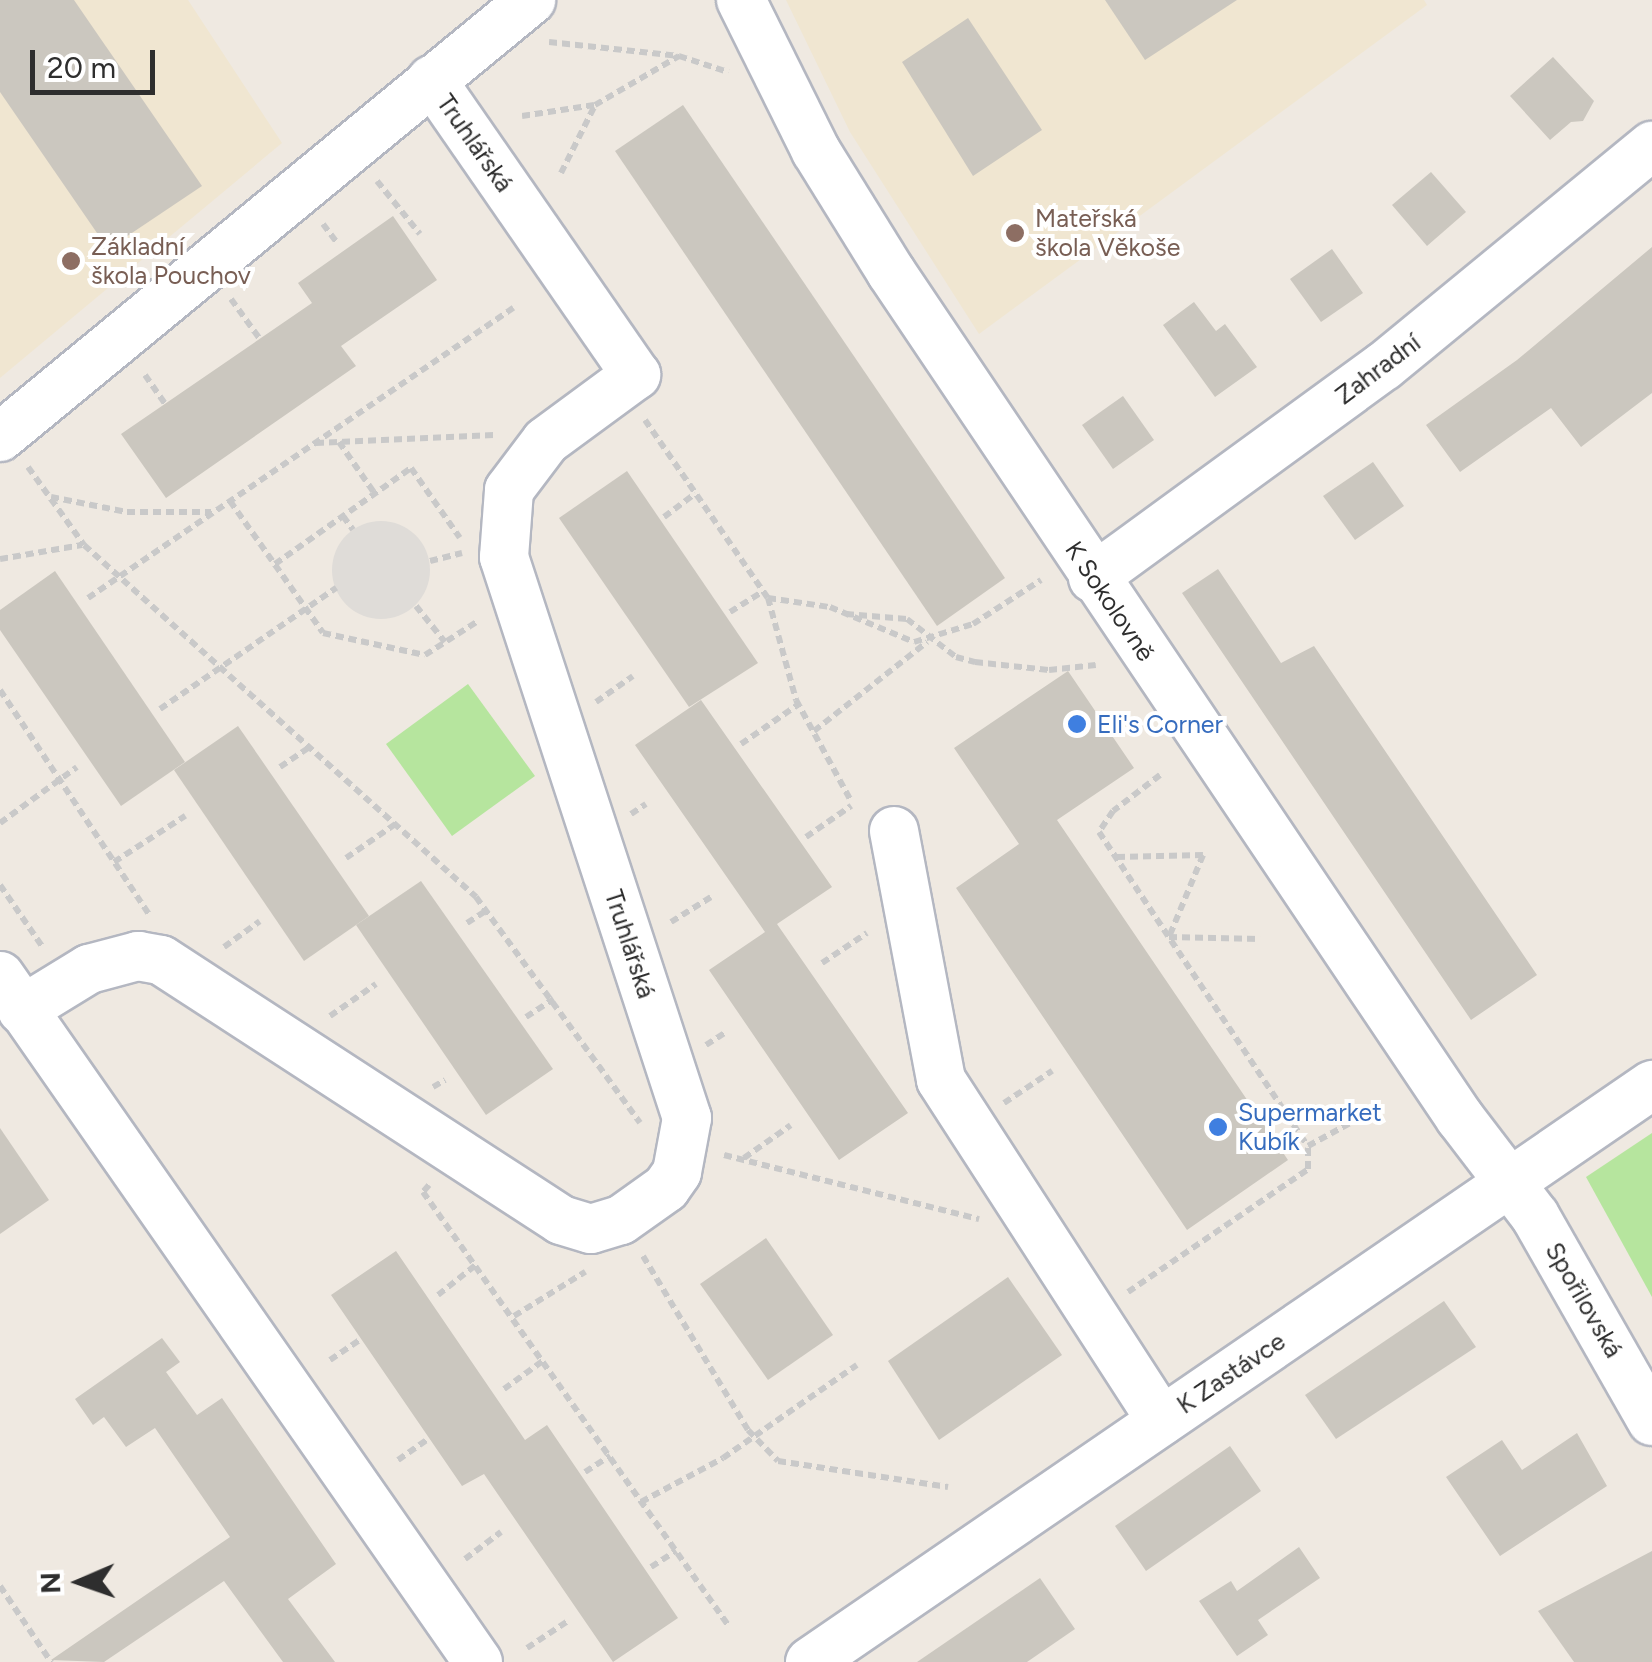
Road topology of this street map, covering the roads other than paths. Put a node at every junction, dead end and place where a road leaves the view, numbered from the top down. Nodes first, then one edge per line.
1 (741, 0) edge
2 (532, 20) edge
3 (432, 80) junction
4 (1652, 146) edge
5 (12, 450) edge
6 (1092, 578) junction
7 (894, 831) dead end
8 (11, 993) edge
9 (1652, 1085) edge
10 (1511, 1182) junction
11 (1162, 1420) junction
12 (1652, 1421) edge
13 (478, 1662) edge
14 (810, 1662) edge

1 - 6 street, K Sokolovně
2 - 3 street, Truhlářská
3 - 5 street, Truhlářská
3 - 8 street, Truhlářská
4 - 6 street, Zahradní
6 - 10 street, K Sokolovně
7 - 11 street
8 - 13 street
9 - 10 street, K Zastávce
10 - 11 street, K Zastávce
10 - 12 street, Spořilovská
11 - 14 street, K Zastávce

